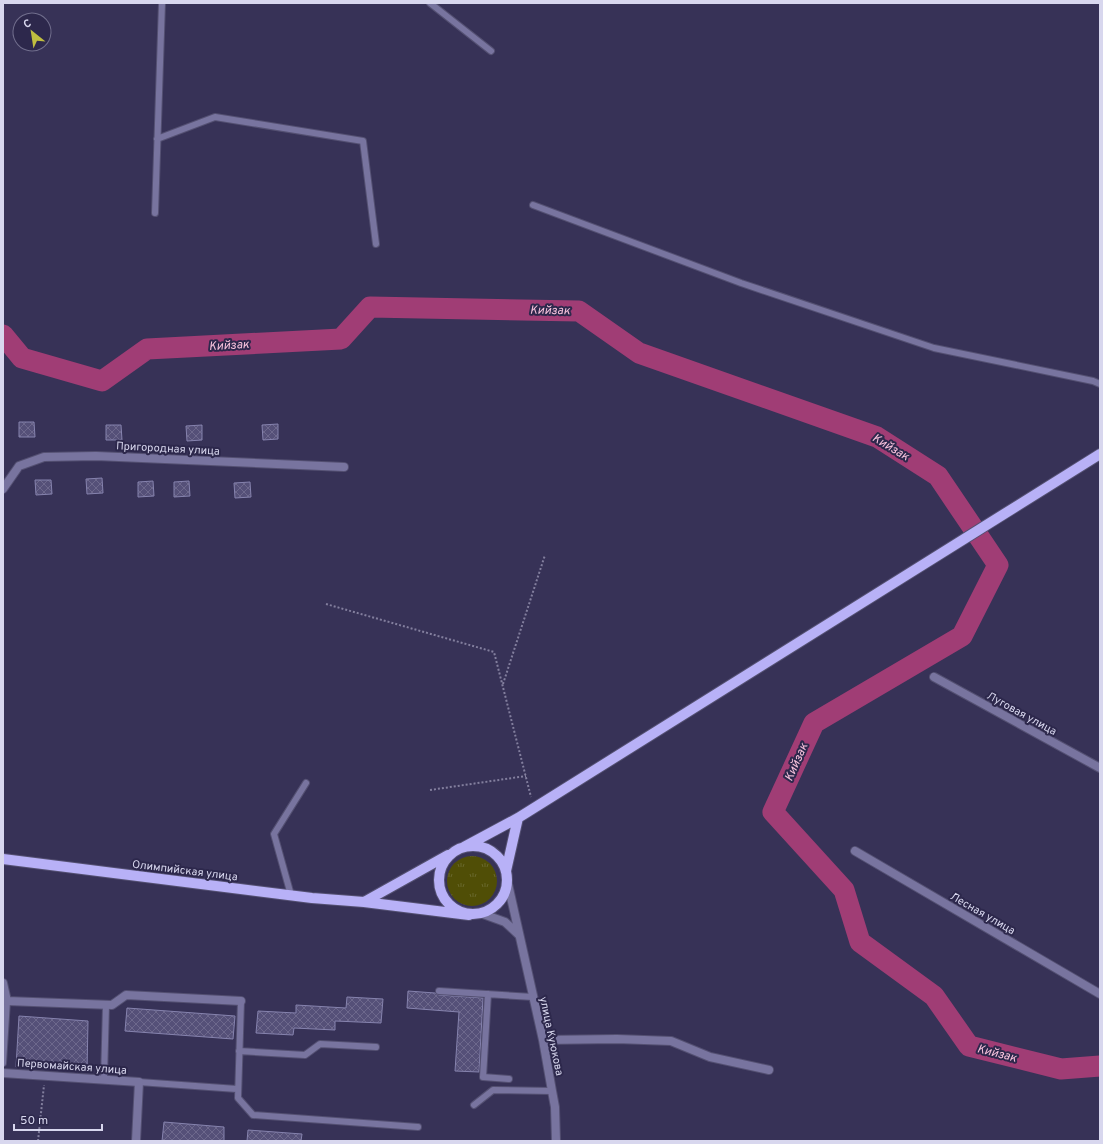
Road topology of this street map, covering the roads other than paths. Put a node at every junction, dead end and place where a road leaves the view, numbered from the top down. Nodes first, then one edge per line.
1 (162, 3) edge
2 (430, 3) edge
3 (491, 52) dead end
4 (157, 139) junction
5 (533, 205) dead end
6 (155, 213) dead end
7 (376, 244) dead end
8 (1100, 384) edge
9 (1100, 454) edge
10 (344, 467) dead end
11 (3, 489) edge
12 (934, 677) dead end
13 (1100, 768) edge
14 (306, 783) dead end
15 (518, 818) junction
16 (464, 847) junction
17 (855, 851) dead end
18 (452, 853) junction
19 (3, 859) edge
20 (506, 871) junction
21 (508, 884) junction
22 (291, 895) junction
23 (364, 902) junction
24 (483, 914) junction
25 (469, 915) junction
26 (520, 936) junction
27 (3, 983) edge
28 (439, 991) dead end
29 (488, 994) junction
30 (1100, 994) edge
31 (533, 997) junction
32 (7, 1001) junction
33 (241, 1001) joint
34 (106, 1005) junction
35 (543, 1040) junction
36 (376, 1047) dead end
37 (239, 1051) junction
38 (3, 1064) edge
39 (770, 1070) dead end
40 (3, 1073) edge
41 (104, 1079) junction
42 (509, 1079) dead end
43 (139, 1082) junction
44 (237, 1089) junction
45 (552, 1091) junction
46 (474, 1105) dead end
47 (418, 1127) dead end
48 (136, 1141) edge
49 (556, 1141) edge

1 - 4 lane
2 - 3 lane
4 - 6 lane
4 - 7 lane
5 - 8 lane
9 - 15 main road
10 - 11 street, Пригородная улица
12 - 13 street, Луговая улица
14 - 22 lane
15 - 16 main road
15 - 20 main road
16 - 18 main road
16 - 20 main road
17 - 30 street, Лесная улица
18 - 23 main road
18 - 25 main road
19 - 22 main road, Олимпийская улица
20 - 21 main road
21 - 24 main road
21 - 26 street, улица Куюкова
22 - 23 main road, Олимпийская улица
23 - 25 main road, Олимпийская улица
24 - 25 main road
24 - 26 street
26 - 31 street, улица Куюкова
27 - 32 street
28 - 29 lane
29 - 31 lane
29 - 42 lane
31 - 35 street, улица Куюкова
32 - 34 street
32 - 38 lane
33 - 34 street
33 - 37 lane
34 - 41 lane
35 - 39 street
35 - 45 street, улица Куюкова
36 - 37 lane
37 - 44 lane
40 - 41 street, Первомайская улица
41 - 43 street, Первомайская улица
43 - 44 lane, Первомайская улица
43 - 48 street, Первомайская улица
44 - 47 lane
45 - 46 lane
45 - 49 street, улица Куюкова

